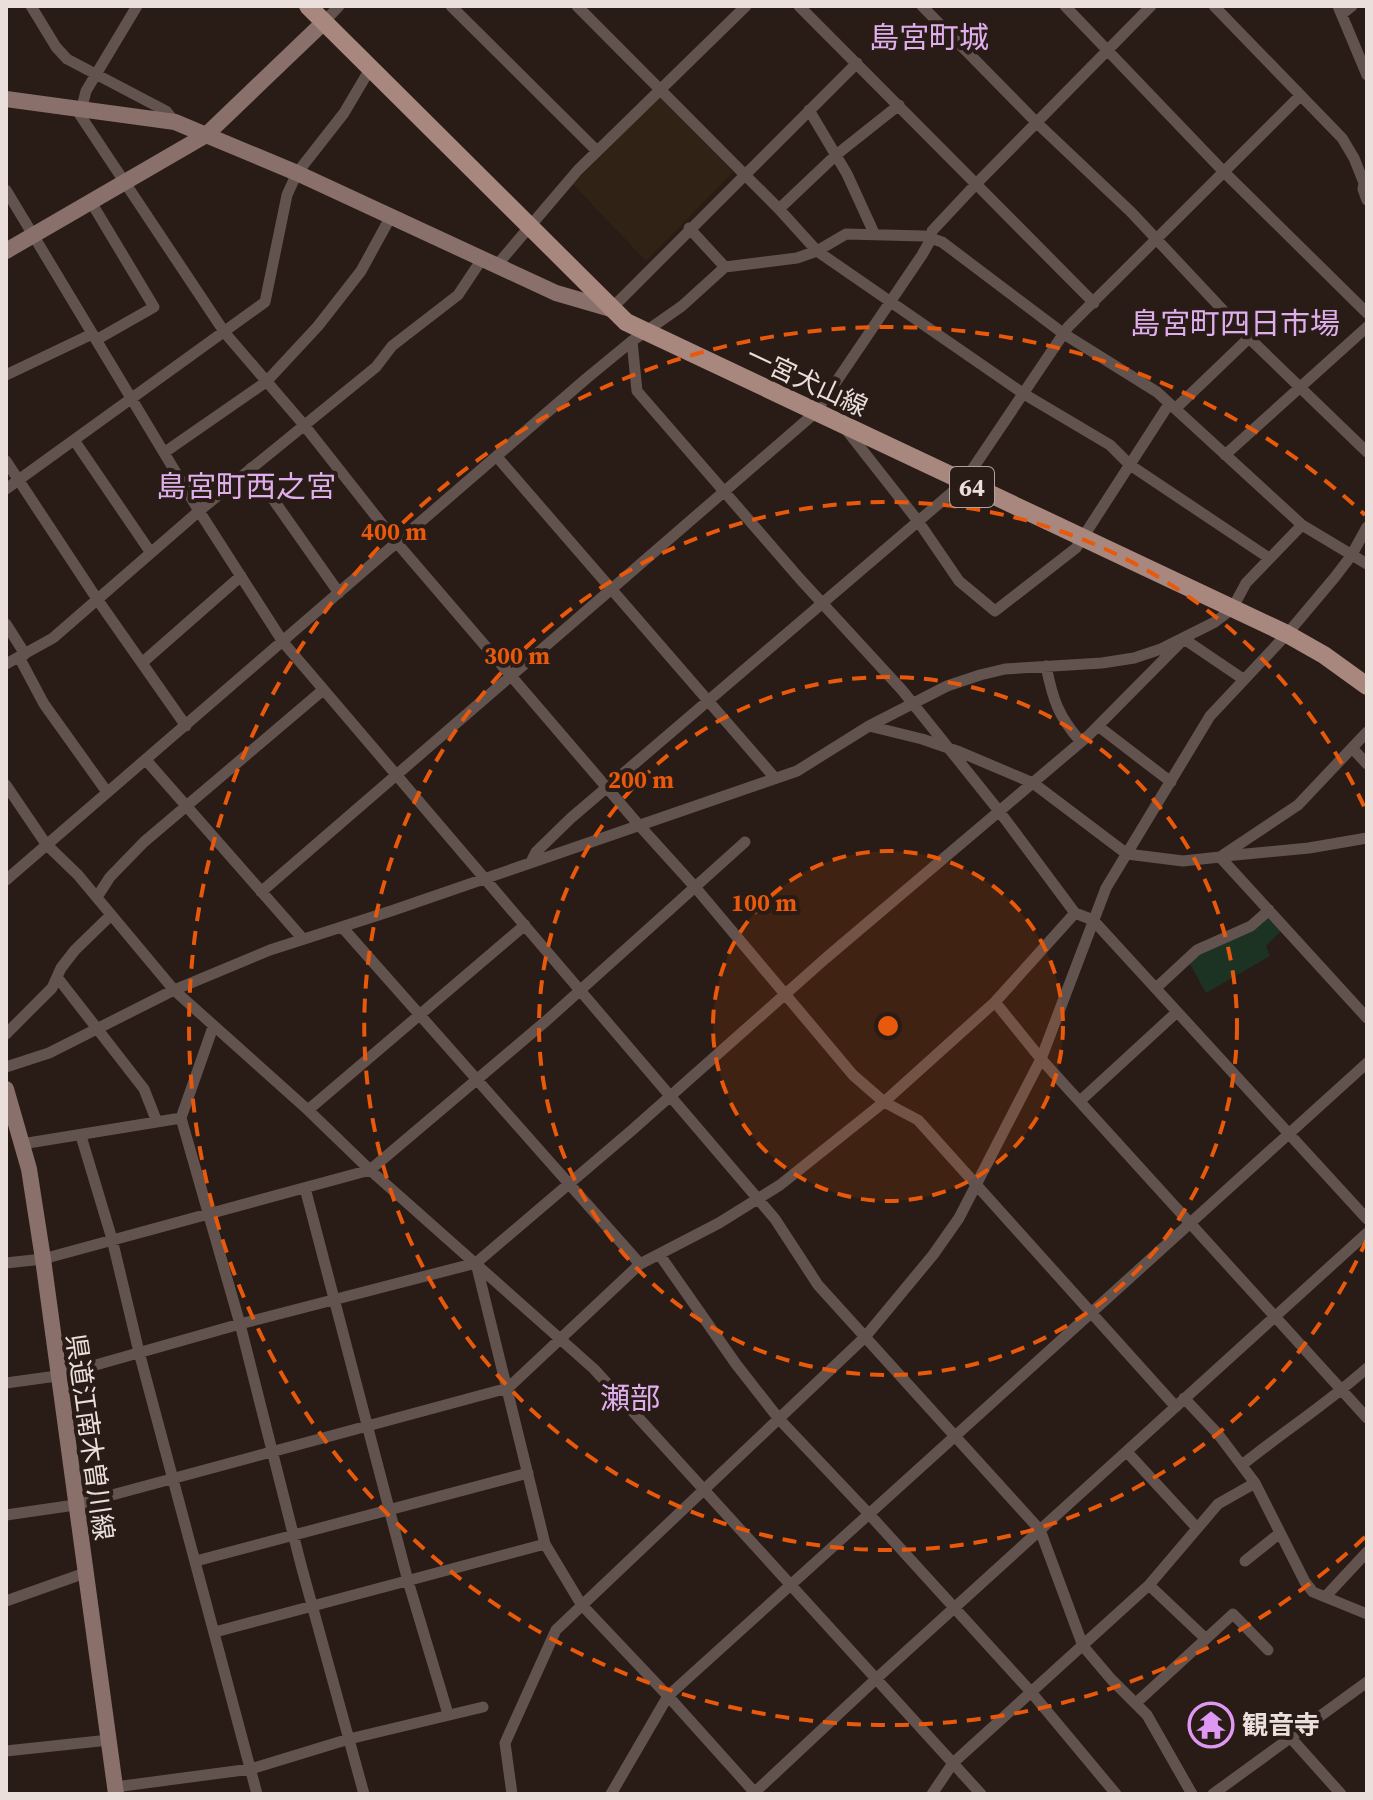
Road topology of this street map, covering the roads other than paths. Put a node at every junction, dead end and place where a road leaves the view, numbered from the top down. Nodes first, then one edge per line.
1 (31, 6) edge
2 (137, 6) edge
3 (308, 6) edge
4 (339, 6) edge
5 (451, 6) edge
6 (577, 6) edge
7 (746, 6) edge
8 (799, 6) edge
9 (922, 6) edge
10 (1065, 6) edge
11 (1151, 6) edge
12 (1214, 6) edge
13 (1344, 9) edge
14 (324, 22) junction
15 (1108, 50) junction
16 (857, 63) junction
17 (370, 69) junction
18 (96, 75) junction
19 (1367, 75) edge
20 (659, 90) junction
21 (1300, 96) junction
22 (6, 99) edge
23 (899, 105) junction
24 (82, 108) junction
25 (809, 110) junction
26 (175, 122) junction
27 (1037, 123) junction
28 (206, 135) junction
29 (597, 151) junction
30 (836, 155) junction
31 (1224, 172) junction
32 (297, 173) junction
33 (743, 174) junction
34 (124, 182) junction
35 (1365, 183) edge
36 (976, 184) junction
37 (6, 190) edge
38 (1367, 200) edge
39 (91, 202) junction
40 (779, 209) junction
41 (390, 218) junction
42 (529, 228) junction
43 (689, 228) junction
44 (874, 233) junction
45 (33, 235) junction
46 (931, 239) junction
47 (1157, 239) junction
48 (6, 251) edge
49 (817, 251) junction
50 (489, 262) junction
51 (725, 267) junction
52 (890, 303) junction
53 (1094, 303) junction
54 (611, 309) junction
55 (1367, 313) edge
56 (1367, 327) edge
57 (225, 333) junction
58 (1064, 334) junction
59 (94, 337) junction
60 (639, 337) junction
61 (1249, 338) junction
62 (6, 375) edge
63 (266, 382) junction
64 (1301, 388) junction
65 (1024, 394) junction
66 (132, 399) junction
67 (1172, 406) junction
68 (815, 413) junction
69 (304, 425) junction
70 (844, 427) junction
71 (74, 440) junction
72 (165, 452) junction
73 (1367, 452) edge
74 (1225, 455) junction
75 (497, 457) junction
76 (6, 461) edge
77 (1130, 465) junction
78 (251, 468) junction
79 (18, 480) junction
80 (963, 483) junction
81 (6, 489) edge
82 (723, 491) junction
83 (199, 511) junction
84 (918, 521) junction
85 (1302, 525) junction
86 (1367, 527) edge
87 (1081, 538) junction
88 (397, 543) junction
89 (151, 553) junction
90 (1351, 556) junction
91 (1269, 558) junction
92 (1367, 564) edge
93 (241, 576) junction
94 (611, 588) junction
95 (339, 593) junction
96 (97, 599) junction
97 (822, 604) junction
98 (1232, 609) junction
99 (6, 624) edge
100 (1287, 634) junction
101 (1184, 639) junction
102 (283, 642) junction
103 (22, 655) junction
104 (143, 662) junction
105 (6, 664) edge
106 (1046, 666) junction
107 (510, 675) junction
108 (1243, 679) junction
109 (1367, 686) edge
110 (323, 690) junction
111 (709, 700) junction
112 (912, 703) junction
113 (186, 726) junction
114 (869, 726) junction
115 (1098, 726) junction
116 (1367, 732) edge
117 (1081, 742) junction
118 (948, 747) junction
119 (1353, 749) junction
120 (146, 760) junction
121 (1367, 764) edge
122 (394, 774) junction
123 (775, 778) junction
124 (1171, 782) junction
125 (1033, 783) junction
126 (6, 785) edge
127 (606, 788) junction
128 (107, 792) junction
129 (187, 807) junction
130 (999, 811) junction
131 (638, 824) junction
132 (1367, 838) edge
133 (745, 842) dead end
134 (46, 844) junction
135 (1127, 854) junction
136 (1220, 857) junction
137 (531, 862) junction
138 (484, 877) junction
139 (6, 880) edge
140 (695, 887) junction
141 (261, 892) junction
142 (97, 897) junction
143 (1269, 910) junction
144 (1075, 913) junction
145 (111, 915) junction
146 (1093, 920) junction
147 (525, 925) junction
148 (342, 927) junction
149 (303, 939) junction
150 (57, 977) junction
151 (1156, 988) junction
152 (174, 990) junction
153 (580, 990) junction
154 (787, 994) junction
155 (995, 1002) junction
156 (1177, 1012) junction
157 (422, 1015) junction
158 (1367, 1018) edge
159 (213, 1027) junction
160 (99, 1029) junction
161 (6, 1034) edge
162 (1041, 1059) junction
163 (1367, 1063) edge
164 (6, 1067) edge
165 (478, 1078) junction
166 (6, 1089) edge
167 (670, 1095) junction
168 (1080, 1101) junction
169 (884, 1102) junction
170 (308, 1110) junction
171 (181, 1118) junction
172 (157, 1122) junction
173 (1289, 1133) junction
174 (81, 1136) junction
175 (22, 1144) junction
176 (370, 1170) junction
177 (570, 1183) junction
178 (975, 1187) junction
179 (305, 1188) junction
180 (759, 1199) junction
181 (207, 1213) junction
182 (1367, 1219) edge
183 (1189, 1222) junction
184 (1367, 1233) edge
185 (112, 1239) junction
186 (659, 1254) junction
187 (43, 1259) junction
188 (6, 1263) edge
189 (476, 1263) junction
190 (640, 1264) junction
191 (334, 1300) junction
192 (1090, 1313) junction
193 (1275, 1316) junction
194 (240, 1324) junction
195 (865, 1337) junction
196 (561, 1339) junction
197 (139, 1352) junction
198 (1367, 1368) edge
199 (57, 1376) junction
200 (6, 1383) edge
201 (508, 1388) junction
202 (1342, 1390) junction
203 (1180, 1402) junction
204 (1367, 1418) edge
205 (779, 1419) junction
206 (368, 1426) junction
207 (956, 1435) junction
208 (272, 1451) junction
209 (1127, 1452) junction
210 (1242, 1465) junction
211 (528, 1473) junction
212 (173, 1479) junction
213 (1255, 1483) junction
214 (703, 1488) junction
215 (75, 1505) junction
216 (390, 1510) junction
217 (869, 1514) junction
218 (6, 1515) edge
219 (1197, 1528) junction
220 (1040, 1530) junction
221 (1280, 1533) junction
222 (294, 1535) junction
223 (545, 1544) junction
224 (1367, 1552) edge
225 (196, 1561) junction
226 (1245, 1561) dead end
227 (85, 1573) junction
228 (408, 1581) junction
229 (791, 1585) junction
230 (1149, 1585) junction
231 (1326, 1596) junction
232 (6, 1601) edge
233 (581, 1604) junction
234 (312, 1606) junction
235 (954, 1609) junction
236 (1367, 1614) edge
237 (215, 1632) junction
238 (1206, 1639) junction
239 (1083, 1646) junction
240 (1268, 1650) dead end
241 (877, 1678) junction
242 (1367, 1682) edge
243 (1031, 1692) junction
244 (668, 1696) junction
245 (1136, 1703) junction
246 (483, 1707) dead end
247 (448, 1714) junction
248 (1290, 1737) junction
249 (349, 1739) junction
250 (109, 1740) junction
251 (6, 1751) edge
252 (953, 1763) junction
253 (251, 1769) junction
254 (116, 1790) edge
255 (754, 1793) edge
256 (257, 1794) edge
257 (364, 1794) edge
258 (512, 1794) edge
259 (611, 1794) edge
260 (932, 1794) edge
261 (981, 1794) edge
262 (1116, 1794) edge
263 (1192, 1794) edge
264 (1213, 1794) edge
265 (1341, 1794) edge

1 - 18 street
2 - 18 street
3 - 14 main road, 一宮犬山線 / 64
4 - 14 street
5 - 29 street
6 - 20 street
7 - 20 street
8 - 16 street
9 - 27 street
10 - 15 street
11 - 15 street
12 - 21 street
13 - 19 street
14 - 17 main road, 一宮犬山線 / 64
14 - 28 street
15 - 27 street
15 - 31 street
16 - 23 street
16 - 25 street
17 - 32 street
17 - 42 main road, 一宮犬山線 / 64
18 - 24 street
18 - 26 street
20 - 29 street
20 - 33 street
21 - 31 street
21 - 35 street
22 - 24 street
23 - 30 street
23 - 36 street
24 - 26 street
24 - 34 street
25 - 30 street
25 - 33 street
26 - 28 street
27 - 36 street
27 - 47 street
28 - 32 street
28 - 34 street
29 - 42 street
30 - 40 street
30 - 44 street
31 - 47 street
31 - 55 street
32 - 41 street
32 - 57 street
33 - 40 street
33 - 43 street
34 - 39 street
34 - 57 street
35 - 38 street
36 - 46 street
36 - 53 street
37 - 45 street
39 - 45 street
39 - 59 street
40 - 49 street
41 - 50 street
41 - 63 street
42 - 50 street
42 - 54 main road, 一宮犬山線 / 64
43 - 51 street
43 - 54 street
44 - 46 street
44 - 49 street
45 - 48 street
45 - 59 street
46 - 52 street
46 - 58 street
47 - 53 street
47 - 61 street
49 - 51 street
49 - 52 street
50 - 54 street
50 - 69 street
51 - 60 street
52 - 65 street
52 - 68 street
53 - 58 street
54 - 60 main road, 一宮犬山線 / 64
56 - 64 street
57 - 63 street
57 - 66 street
58 - 65 street
58 - 67 street
59 - 62 street
59 - 66 street
60 - 68 main road, 一宮犬山線 / 64
60 - 75 street
60 - 82 street
61 - 64 street
61 - 67 street
63 - 69 street
63 - 72 street
64 - 73 street
64 - 74 street
65 - 77 street
65 - 80 street
66 - 71 street
66 - 72 street
67 - 74 street
67 - 77 street
68 - 70 main road, 一宮犬山線 / 64
68 - 82 street
69 - 78 street
69 - 88 street
70 - 80 main road, 一宮犬山線 / 64
70 - 84 street
71 - 79 street
71 - 89 street
72 - 83 street
74 - 85 street
75 - 88 street
75 - 94 street
76 - 79 street
77 - 87 street
77 - 91 street
78 - 83 street
78 - 95 street
79 - 81 street
79 - 96 street
80 - 84 street
80 - 87 main road, 一宮犬山線 / 64
82 - 94 street
82 - 97 street
83 - 89 street
83 - 93 street
84 - 87 street
84 - 97 street
85 - 90 street
85 - 91 street
86 - 90 street
87 - 98 main road, 一宮犬山線 / 64
88 - 95 street
88 - 107 street
89 - 96 street
90 - 92 street
90 - 100 street
91 - 98 street
93 - 102 street
93 - 104 street
94 - 107 street
94 - 111 street
95 - 102 street
96 - 103 street
96 - 104 street
97 - 111 street
97 - 112 street
98 - 100 main road, 一宮犬山線 / 64
98 - 101 street
99 - 103 street
100 - 108 street
100 - 109 main road, 一宮犬山線 / 64
101 - 106 street
101 - 108 street
101 - 115 street
102 - 110 street
102 - 113 street
103 - 105 street
103 - 128 street
104 - 113 street
106 - 112 street
106 - 117 street
107 - 122 street
107 - 127 street
108 - 124 street
110 - 122 street
110 - 129 street
111 - 123 street
111 - 127 street
112 - 114 street
112 - 118 street
113 - 120 street
114 - 118 street
114 - 123 street
115 - 117 street
115 - 124 street
116 - 119 street
117 - 125 street
118 - 125 street
118 - 130 street
119 - 121 street
119 - 136 street
120 - 128 street
120 - 129 street
122 - 138 street
122 - 141 street
123 - 131 street
124 - 135 street
125 - 130 street
125 - 135 street
126 - 134 street
127 - 131 street
127 - 137 street
128 - 134 street
129 - 141 street
129 - 142 street
130 - 144 street
130 - 154 street
131 - 137 street
131 - 140 street
132 - 136 street
133 - 140 street
134 - 139 street
134 - 142 street
135 - 136 street
135 - 146 street
136 - 143 street
137 - 138 street
138 - 147 street
138 - 148 street
140 - 153 street
140 - 154 street
141 - 149 street
142 - 145 street
143 - 151 street
143 - 158 street
144 - 146 street
144 - 155 street
145 - 150 street
145 - 152 street
146 - 151 street
146 - 162 street
147 - 153 street
147 - 157 street
148 - 149 street
148 - 157 street
149 - 152 street
150 - 160 street
150 - 161 street
151 - 156 street
152 - 159 street
152 - 160 street
153 - 165 street
153 - 167 street
154 - 167 street
154 - 169 street
155 - 162 street
155 - 169 street
156 - 168 street
156 - 173 street
157 - 165 street
157 - 170 street
159 - 170 street
159 - 171 street
160 - 164 street
160 - 172 street
162 - 168 street
162 - 178 street
163 - 173 street
165 - 176 street
165 - 177 street
166 - 175 street, 県道江南木曽川線
167 - 177 street
167 - 180 street
168 - 183 street
169 - 178 street
169 - 180 street
170 - 176 street
171 - 172 street
171 - 181 street
172 - 174 street
173 - 182 street
173 - 183 street
174 - 175 street
174 - 185 street
175 - 187 street, 県道江南木曽川線
176 - 179 street
176 - 189 street
177 - 189 street
177 - 190 street
178 - 192 street
178 - 195 street
179 - 181 street
179 - 191 street
180 - 186 street
180 - 195 street
181 - 185 street
181 - 194 street
183 - 192 street
183 - 193 street
184 - 193 street
185 - 187 street
185 - 197 street
186 - 190 street
186 - 205 street
187 - 188 street
187 - 199 street, 県道江南木曽川線
189 - 191 street
189 - 196 street
189 - 201 street
190 - 196 street
191 - 194 street
191 - 206 street
192 - 203 street
192 - 207 street
193 - 202 street
193 - 203 street
194 - 197 street
194 - 208 street
195 - 205 street
195 - 207 street
196 - 201 street
196 - 214 street
197 - 199 street
197 - 212 street
198 - 202 street
199 - 200 street
199 - 215 street, 県道江南木曽川線
201 - 206 street
201 - 211 street
202 - 204 street
202 - 210 street
203 - 209 street
203 - 210 street
205 - 214 street
205 - 217 street
206 - 208 street
206 - 216 street
207 - 217 street
207 - 220 street
208 - 212 street
208 - 222 street
209 - 219 street
209 - 220 street
210 - 213 street
211 - 216 street
211 - 223 street
212 - 215 street
212 - 225 street
213 - 219 street
213 - 221 street
214 - 229 street
214 - 233 street
215 - 218 street
215 - 227 street, 県道江南木曽川線
216 - 222 street
216 - 228 street
217 - 229 street
217 - 235 street
219 - 230 street
220 - 235 street
220 - 239 street
221 - 226 street
221 - 231 street
222 - 225 street
222 - 234 street
223 - 228 street
223 - 233 street
224 - 231 street
225 - 237 street
227 - 232 street
227 - 250 street, 県道江南木曽川線
228 - 234 street
228 - 247 street
229 - 241 street
229 - 244 street
230 - 238 street
230 - 239 street
231 - 236 street
233 - 244 street
233 - 258 street
234 - 237 street
234 - 249 street
235 - 241 street
235 - 243 street
237 - 253 street
238 - 240 street
238 - 245 street
239 - 243 street
239 - 245 street
241 - 252 street
241 - 255 street
242 - 248 street
243 - 252 street
243 - 262 street
244 - 255 street
244 - 259 street
245 - 263 street
246 - 247 street
247 - 249 street
248 - 264 street
248 - 265 street
249 - 253 street
249 - 257 street
250 - 251 street
250 - 254 street, 県道江南木曽川線
252 - 260 street
252 - 261 street
253 - 254 street
253 - 256 street

